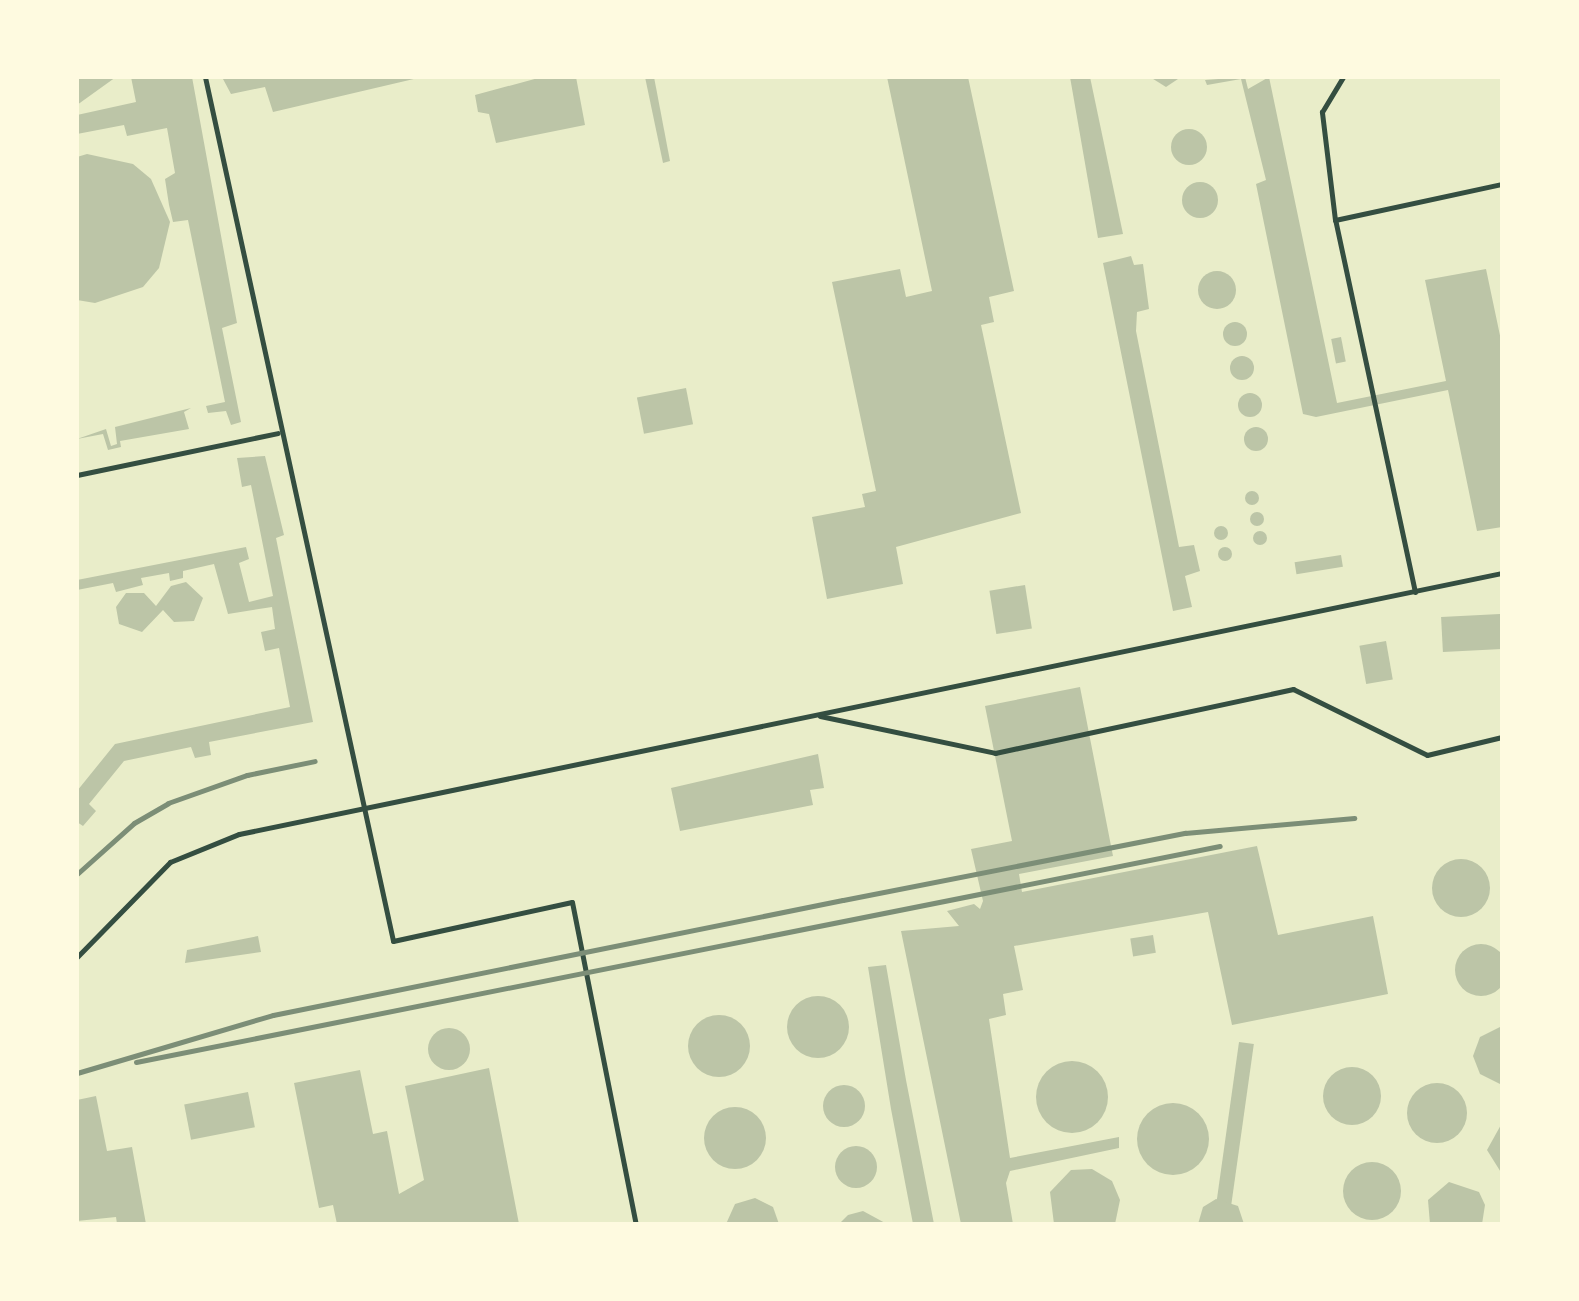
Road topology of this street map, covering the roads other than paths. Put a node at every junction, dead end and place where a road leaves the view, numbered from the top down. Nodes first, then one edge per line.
1 (205, 77) edge
2 (1343, 77) edge
3 (1502, 184) edge
4 (1335, 220) junction
5 (278, 433) junction
6 (77, 475) edge
7 (1502, 573) edge
8 (1415, 592) junction
9 (817, 715) junction
10 (1502, 737) edge
11 (363, 809) junction
12 (77, 957) edge
13 (636, 1224) edge

1 - 5 lane
2 - 4 lane
3 - 4 lane
4 - 8 lane
5 - 6 lane
5 - 11 lane
7 - 8 lane
8 - 9 lane
9 - 10 lane
9 - 11 lane
11 - 12 lane
11 - 13 lane

